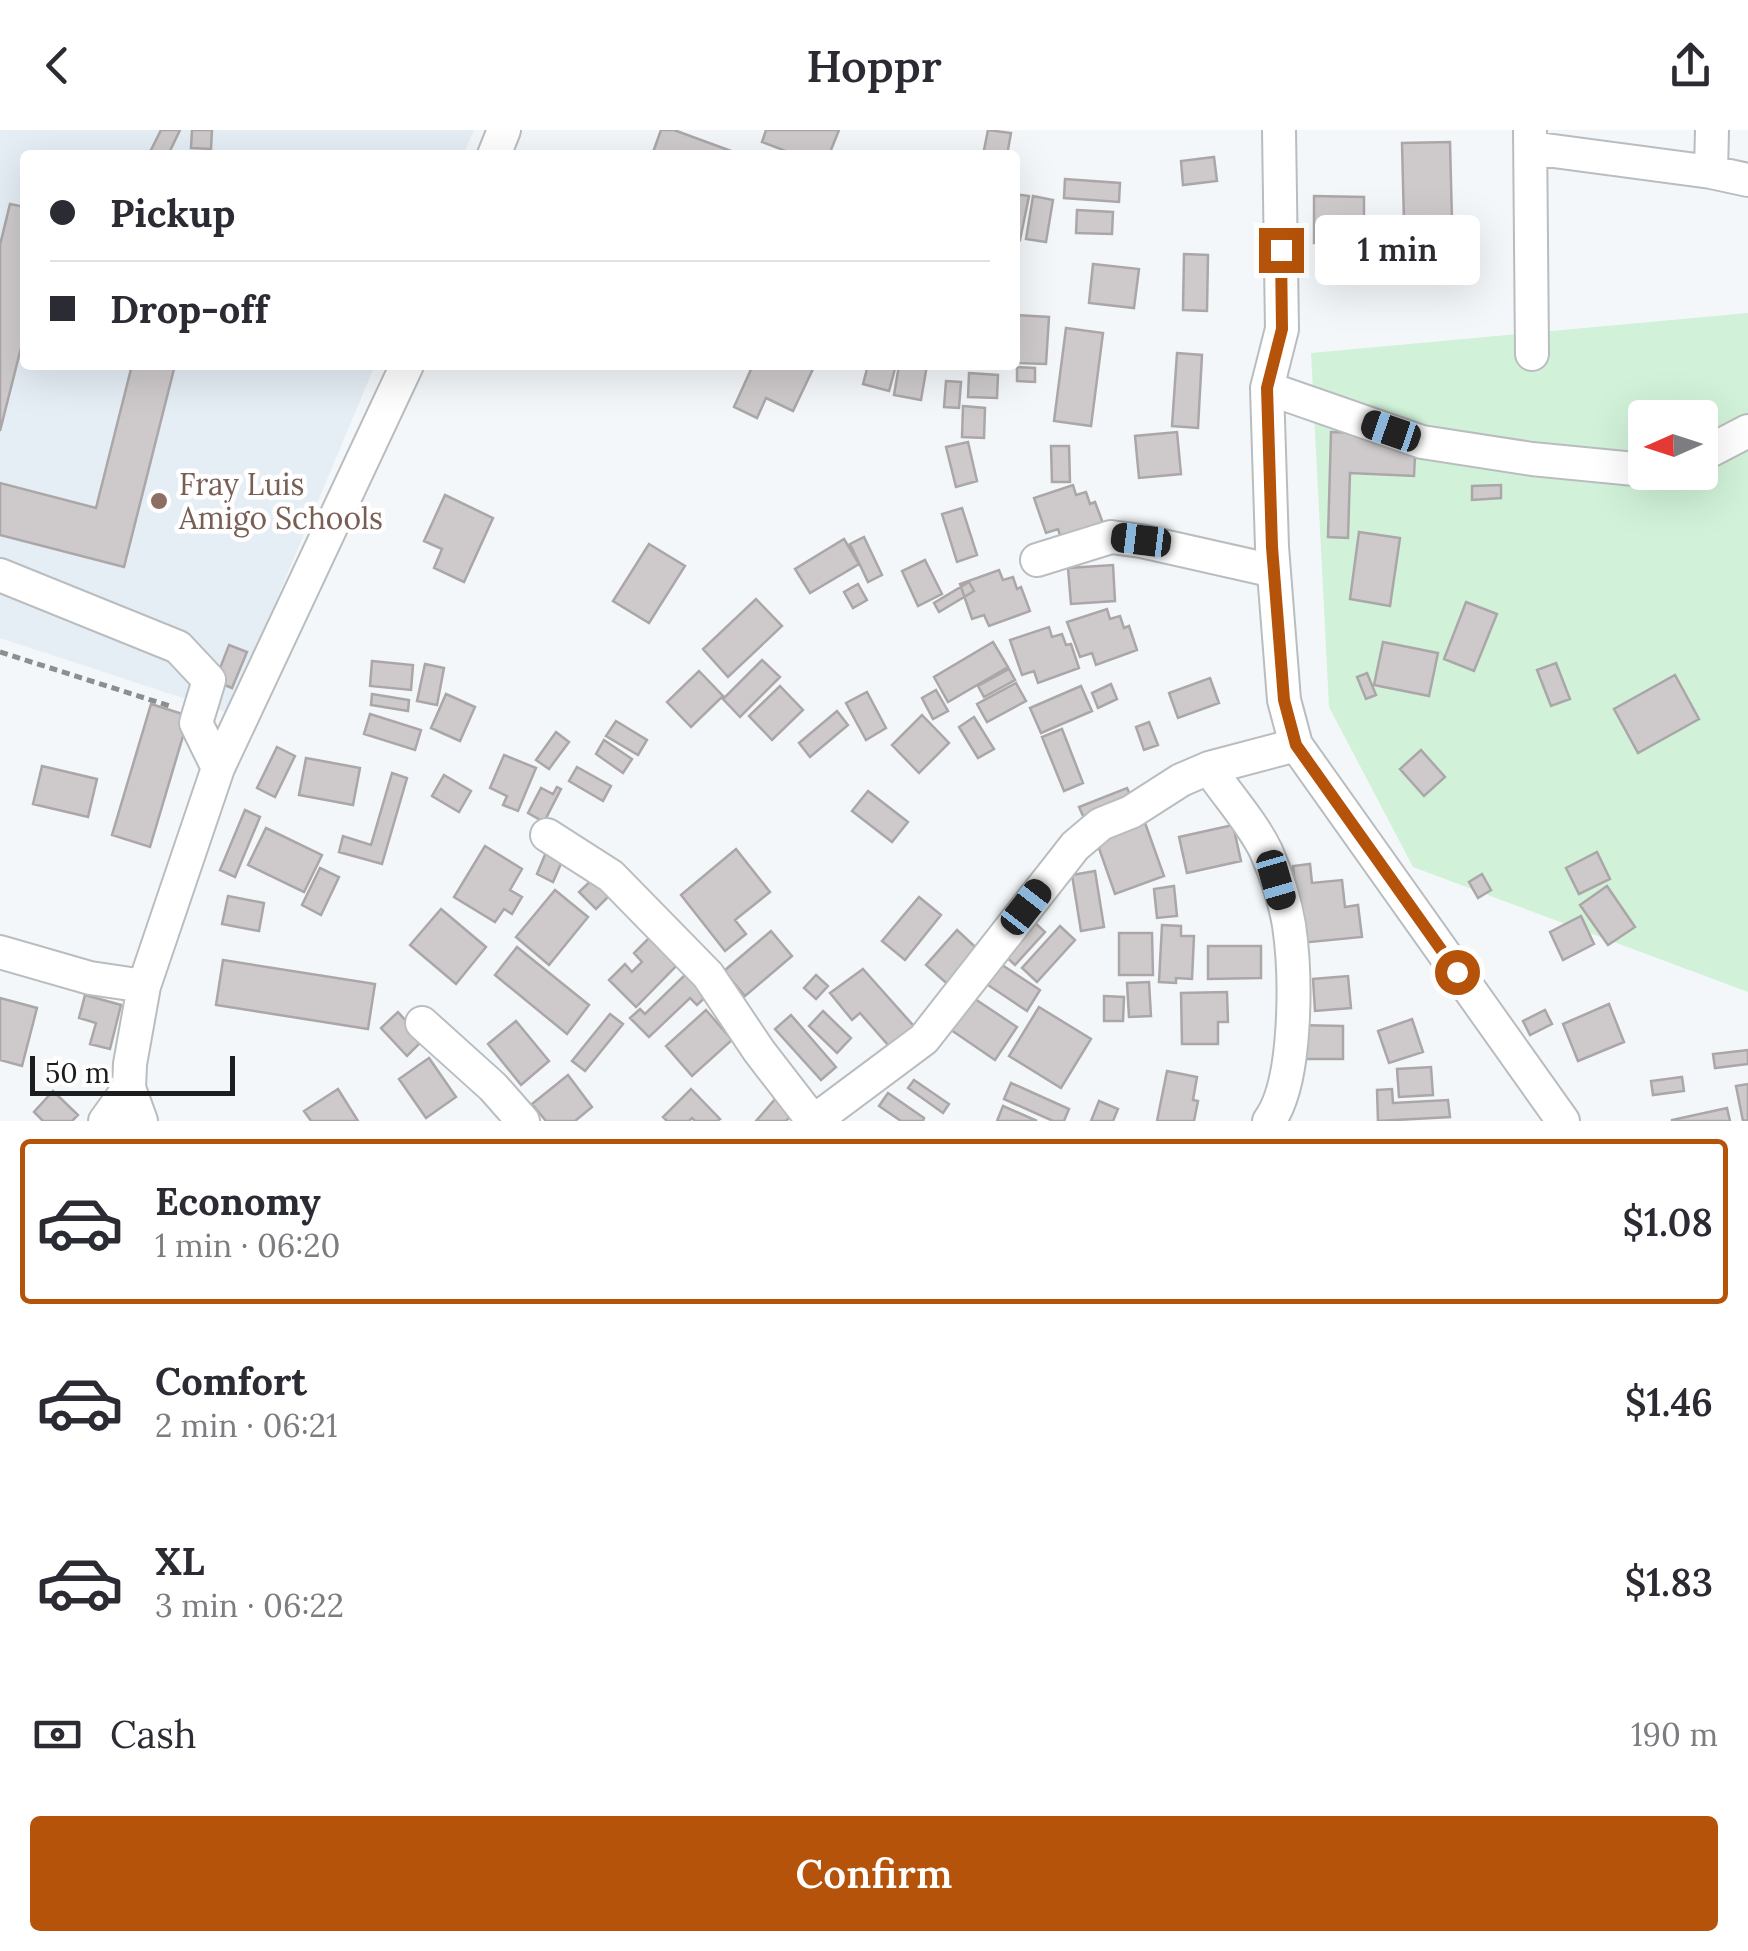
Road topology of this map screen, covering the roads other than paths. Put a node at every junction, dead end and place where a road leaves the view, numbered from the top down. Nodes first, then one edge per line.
1 (1264, 130) edge
2 (1279, 130) edge
3 (1712, 130) edge
4 (1530, 139) edge
5 (1711, 172) junction
6 (1748, 180) edge
7 (1282, 329) junction
8 (1532, 354) dead end
9 (405, 370) edge
10 (1267, 388) junction
11 (1748, 431) edge
12 (1718, 447) edge
13 (1628, 468) edge
14 (1037, 560) dead end
15 (1274, 571) junction
16 (0, 575) edge
17 (1296, 745) junction
18 (218, 768) junction
19 (1209, 768) junction
20 (547, 835) dead end
21 (0, 952) edge
22 (144, 986) junction
23 (422, 1024) dead end
24 (130, 1088) junction
25 (105, 1121) edge
26 (141, 1121) edge
27 (523, 1121) edge
28 (814, 1121) edge
29 (1269, 1121) edge
30 (1564, 1121) edge

1 - 7 street
2 - 7 street
3 - 5 street
4 - 5 street
4 - 8 street
5 - 6 street
7 - 10 street
9 - 18 street
10 - 13 street
10 - 15 street
11 - 12 street
14 - 15 street
15 - 17 street
16 - 18 street
17 - 19 street
17 - 30 street
18 - 22 street
19 - 28 street
19 - 29 street
20 - 28 street
21 - 22 street
22 - 24 street
23 - 27 street
24 - 25 street
24 - 26 street

